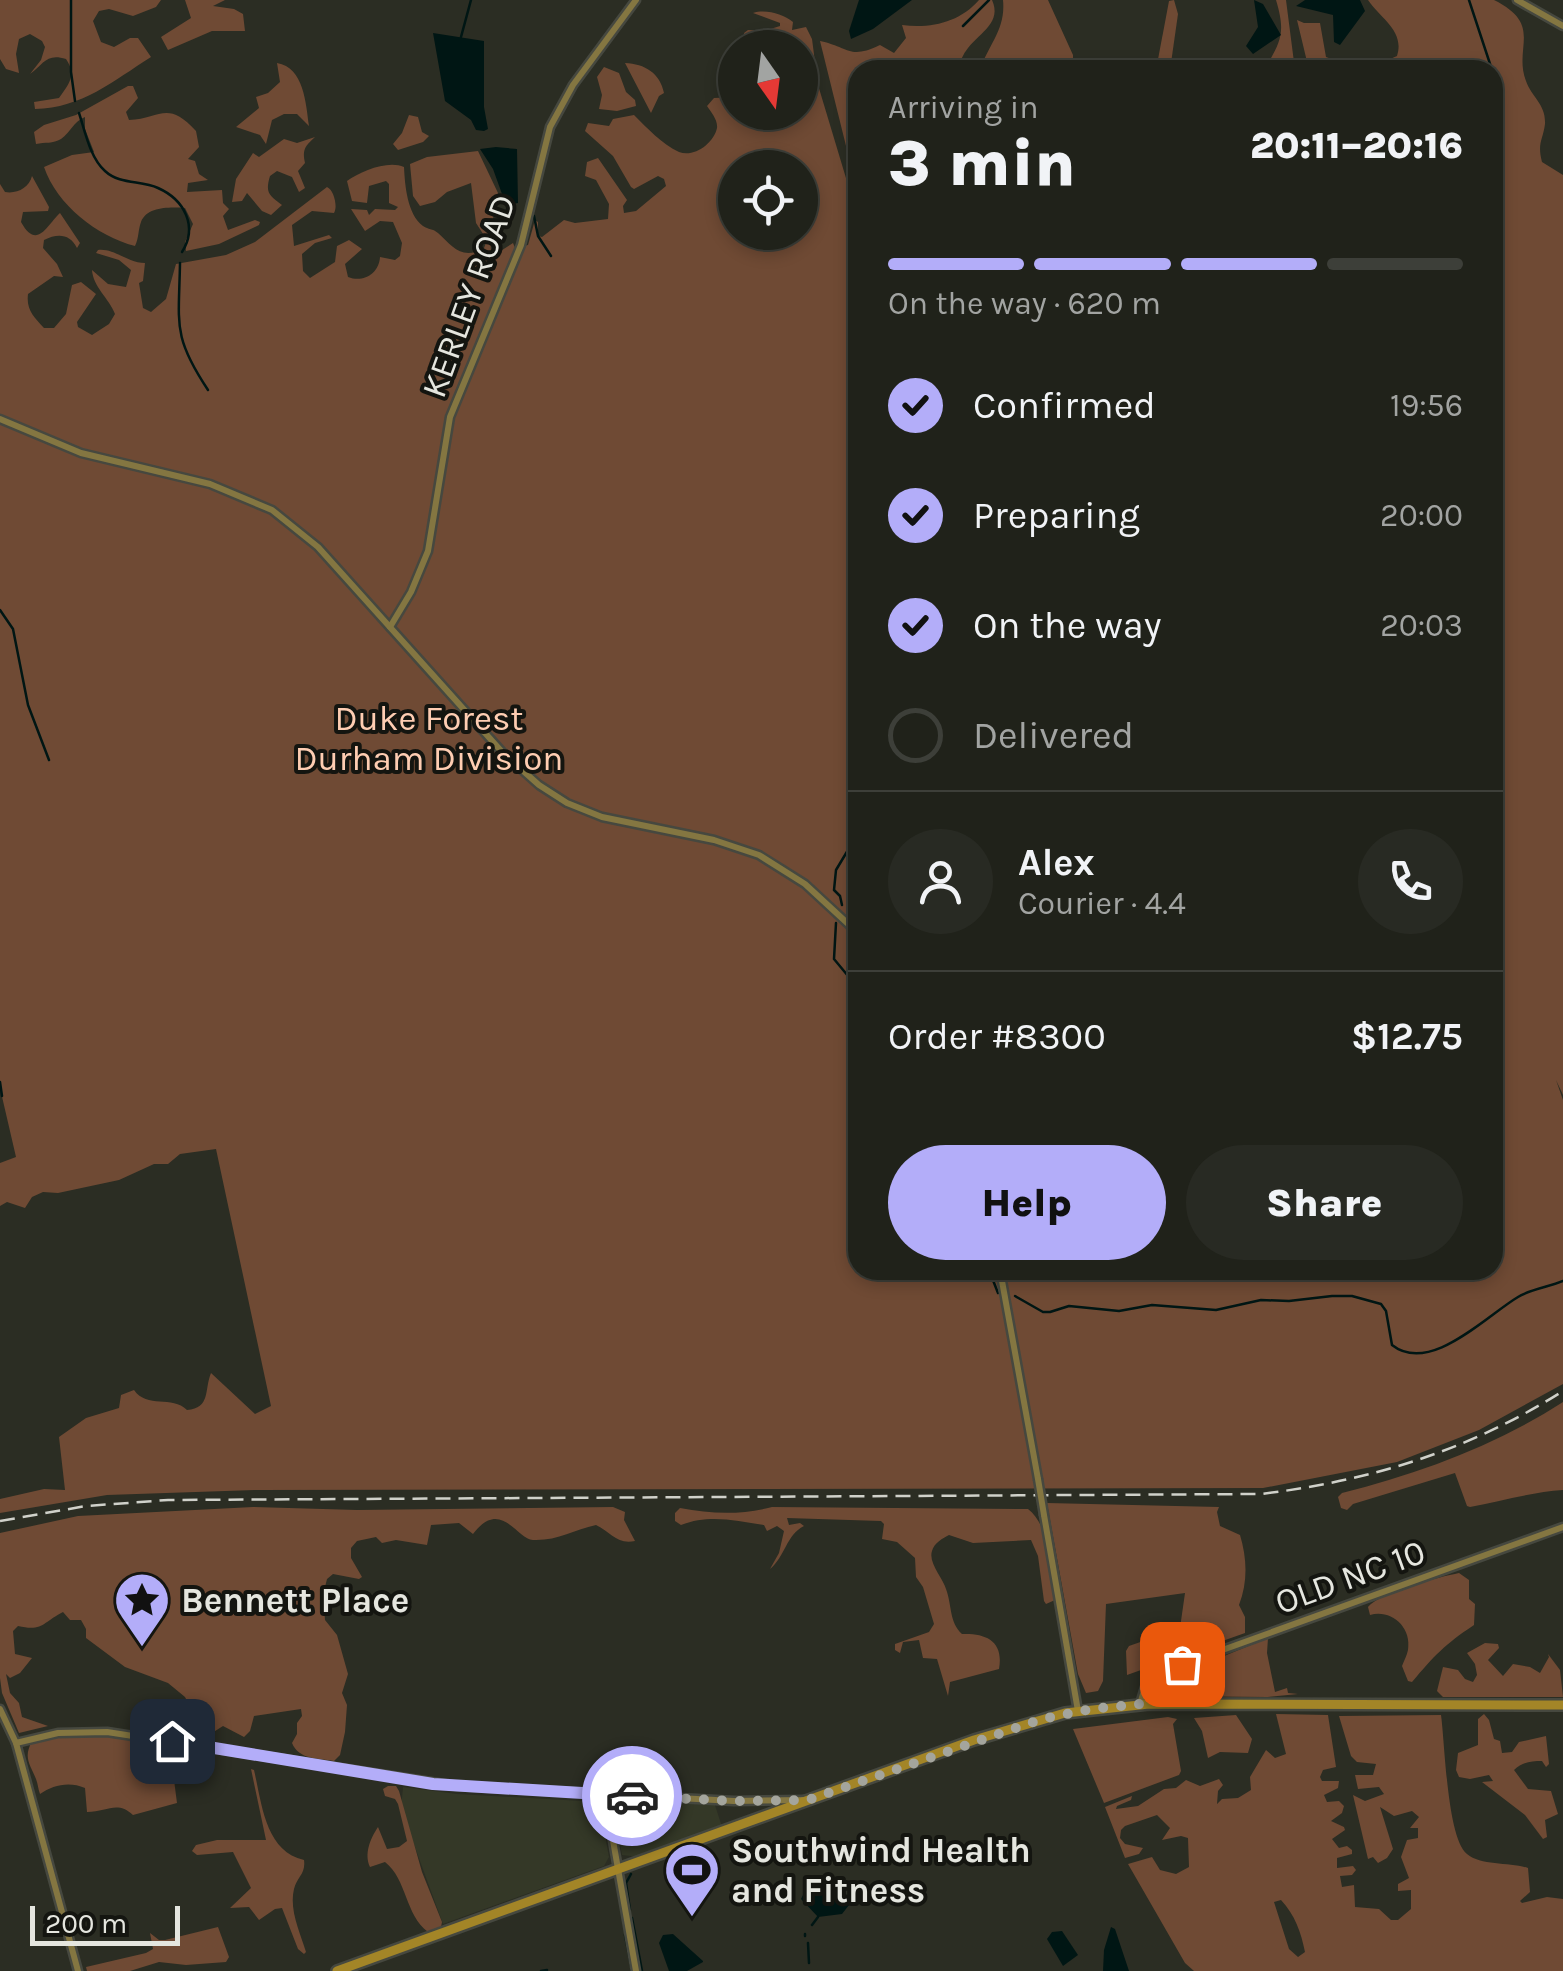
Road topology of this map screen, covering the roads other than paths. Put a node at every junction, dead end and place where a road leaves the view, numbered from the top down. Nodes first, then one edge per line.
1 (636, 0) edge
2 (1516, 0) edge
3 (1563, 26) edge
4 (0, 419) edge
5 (390, 628) junction
6 (848, 924) edge
7 (1002, 1280) edge
8 (1563, 1527) edge
9 (1145, 1704) junction
10 (1563, 1704) edge
11 (0, 1709) edge
12 (1078, 1711) junction
13 (16, 1743) junction
14 (605, 1795) junction
15 (808, 1800) junction
16 (618, 1869) junction
17 (78, 1971) edge
18 (337, 1971) edge
19 (636, 1971) edge

1 - 5 street, KERLEY ROAD
2 - 3 street
4 - 5 street
5 - 6 street
7 - 12 street, bridge
8 - 9 street, OLD NC 10
9 - 10 main road
9 - 12 main road
11 - 13 street
12 - 15 main road
13 - 14 street
13 - 17 street
14 - 15 street
14 - 16 street
15 - 16 main road
16 - 18 main road
16 - 19 street

